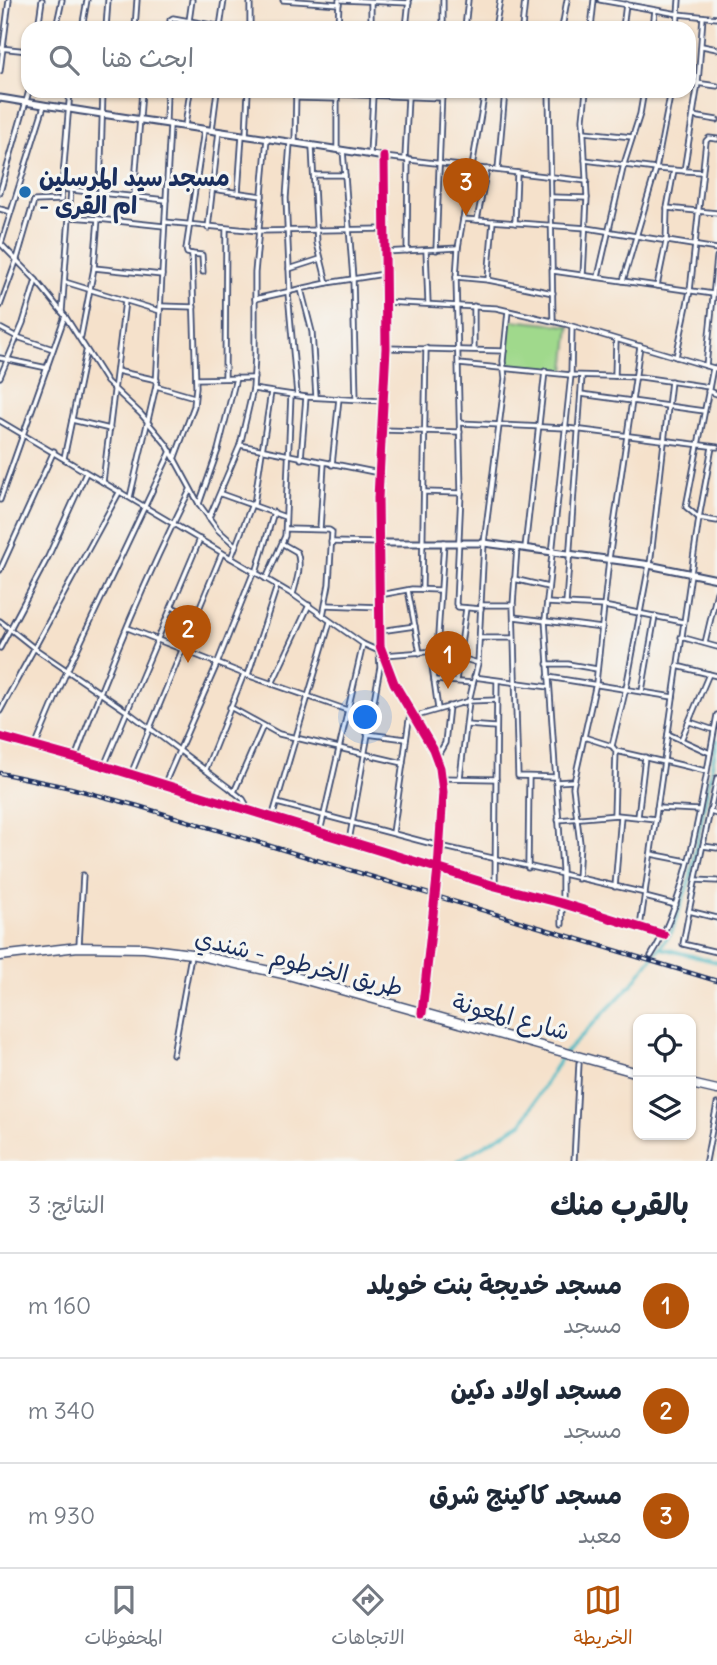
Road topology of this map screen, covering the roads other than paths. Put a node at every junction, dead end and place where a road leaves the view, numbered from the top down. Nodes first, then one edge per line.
1 (9, 0) edge
2 (42, 0) edge
3 (62, 0) edge
4 (87, 0) edge
5 (108, 0) edge
6 (137, 0) edge
7 (192, 0) edge
8 (224, 0) edge
9 (250, 0) edge
10 (283, 0) edge
11 (292, 0) edge
12 (443, 0) edge
13 (468, 0) edge
14 (500, 0) edge
15 (525, 0) edge
16 (566, 0) edge
17 (594, 0) edge
18 (600, 0) edge
19 (679, 0) edge
20 (340, 1) edge
21 (372, 1) edge
22 (409, 2) edge
23 (626, 4) junction
24 (655, 10) junction
25 (678, 14) junction
26 (703, 18) junction
27 (717, 18) edge
28 (39, 21) edge
29 (58, 21) edge
30 (83, 21) edge
31 (106, 21) edge
32 (136, 21) edge
33 (171, 21) edge
34 (187, 21) joint
35 (225, 21) edge
36 (250, 21) edge
37 (339, 21) edge
38 (371, 21) edge
39 (407, 21) edge
40 (443, 21) edge
41 (466, 21) edge
42 (496, 21) edge
43 (523, 21) edge
44 (563, 21) edge
45 (592, 21) edge
46 (625, 21) edge
47 (654, 21) edge
48 (678, 21) edge
49 (702, 46) junction
50 (2, 48) edge
51 (717, 48) edge
52 (21, 50) edge
53 (0, 71) edge
54 (698, 83) junction
55 (717, 86) edge
56 (696, 96) edge
57 (0, 98) edge
58 (28, 98) edge
59 (69, 98) edge
60 (103, 98) edge
61 (141, 98) edge
62 (167, 98) edge
63 (189, 98) edge
64 (217, 98) edge
65 (247, 98) edge
66 (304, 98) edge
67 (337, 98) edge
68 (376, 98) edge
69 (407, 98) edge
70 (442, 98) edge
71 (484, 98) edge
72 (504, 98) edge
73 (550, 98) edge
74 (586, 98) edge
75 (643, 98) edge
76 (670, 98) edge
77 (696, 98) edge
78 (296, 99) joint
79 (28, 103) junction
80 (44, 106) junction
81 (68, 110) junction
82 (102, 115) junction
83 (693, 116) junction
84 (717, 120) edge
85 (139, 121) junction
86 (168, 125) junction
87 (185, 127) junction
88 (204, 129) junction
89 (215, 131) junction
90 (584, 131) junction
91 (244, 135) junction
92 (632, 137) junction
93 (267, 138) junction
94 (717, 139) edge
95 (293, 142) junction
96 (312, 145) junction
97 (340, 150) junction
98 (370, 154) junction
99 (384, 157) junction
100 (406, 159) junction
101 (585, 160) junction
102 (439, 163) junction
103 (624, 164) junction
104 (472, 167) junction
105 (486, 169) junction
106 (656, 169) junction
107 (498, 170) junction
108 (674, 170) junction
109 (684, 171) junction
110 (702, 172) junction
111 (517, 173) junction
112 (313, 175) junction
113 (345, 175) junction
114 (552, 177) junction
115 (587, 181) junction
116 (62, 189) junction
117 (212, 189) junction
118 (71, 190) junction
119 (100, 191) junction
120 (0, 192) edge
121 (238, 193) junction
122 (134, 196) junction
123 (262, 196) junction
124 (552, 197) junction
125 (587, 198) junction
126 (166, 200) junction
127 (667, 208) junction
128 (0, 209) edge
129 (11, 212) junction
130 (698, 212) junction
131 (717, 213) edge
132 (69, 217) junction
133 (98, 219) junction
134 (463, 219) junction
135 (477, 220) junction
136 (494, 222) junction
137 (515, 223) junction
138 (164, 224) junction
139 (552, 225) junction
140 (189, 226) junction
141 (208, 228) junction
142 (587, 228) junction
143 (226, 229) junction
144 (348, 229) junction
145 (384, 229) junction
146 (316, 230) junction
147 (610, 230) junction
148 (287, 231) junction
149 (259, 232) junction
150 (636, 236) junction
151 (666, 242) junction
152 (0, 244) edge
153 (694, 245) junction
154 (458, 248) junction
155 (717, 249) edge
156 (426, 250) junction
157 (436, 250) junction
158 (384, 251) junction
159 (407, 251) junction
160 (192, 254) junction
161 (717, 257) edge
162 (320, 259) junction
163 (17, 260) junction
164 (94, 268) junction
165 (289, 269) junction
166 (553, 271) junction
167 (203, 272) dead end
168 (384, 274) junction
169 (162, 275) junction
170 (583, 275) junction
171 (456, 277) junction
172 (598, 277) junction
173 (353, 279) junction
174 (36, 280) junction
175 (488, 280) junction
176 (623, 281) junction
177 (65, 282) junction
178 (327, 283) junction
179 (657, 286) junction
180 (90, 289) junction
181 (300, 289) junction
182 (690, 291) junction
183 (289, 292) junction
184 (553, 293) junction
185 (713, 294) junction
186 (255, 299) junction
187 (125, 301) junction
188 (385, 302) junction
189 (428, 303) junction
190 (457, 304) junction
191 (474, 305) junction
192 (0, 306) edge
193 (194, 307) junction
194 (161, 309) junction
195 (508, 311) junction
196 (64, 314) junction
197 (711, 319) junction
198 (717, 320) edge
199 (553, 321) junction
200 (572, 327) junction
201 (0, 328) edge
202 (18, 337) junction
203 (81, 338) junction
204 (616, 339) junction
205 (640, 346) junction
206 (386, 348) junction
207 (425, 348) junction
208 (54, 349) junction
209 (459, 349) junction
210 (474, 349) junction
211 (86, 350) junction
212 (504, 351) junction
213 (676, 357) junction
214 (0, 358) edge
215 (7, 359) junction
216 (459, 364) junction
217 (706, 366) junction
218 (47, 368) junction
219 (503, 368) junction
220 (715, 368) edge
221 (117, 371) junction
222 (545, 371) junction
223 (571, 375) junction
224 (582, 376) junction
225 (615, 376) junction
226 (0, 377) edge
227 (635, 377) junction
228 (225, 378) junction
229 (197, 379) junction
230 (236, 379) junction
231 (254, 379) junction
232 (671, 382) junction
233 (156, 383) junction
234 (253, 389) junction
235 (708, 389) junction
236 (114, 390) junction
237 (271, 392) junction
238 (581, 394) junction
239 (717, 394) edge
240 (291, 395) junction
241 (298, 395) junction
242 (306, 397) junction
243 (316, 397) junction
244 (195, 398) junction
245 (339, 398) junction
246 (356, 399) junction
247 (632, 400) junction
248 (383, 401) junction
249 (669, 405) junction
250 (704, 411) junction
251 (72, 420) junction
252 (0, 421) edge
253 (149, 423) junction
254 (460, 423) junction
255 (500, 424) junction
256 (539, 426) junction
257 (566, 428) junction
258 (110, 429) junction
259 (381, 430) junction
260 (577, 430) junction
261 (423, 431) junction
262 (460, 432) junction
263 (628, 434) junction
264 (24, 435) junction
265 (664, 439) junction
266 (698, 444) junction
267 (240, 445) junction
268 (715, 447) edge
269 (264, 450) junction
270 (54, 451) junction
271 (171, 451) junction
272 (287, 456) junction
273 (175, 457) junction
274 (64, 458) junction
275 (301, 459) junction
276 (324, 464) junction
277 (332, 465) junction
278 (86, 473) junction
279 (380, 474) junction
280 (103, 482) junction
281 (190, 490) junction
282 (120, 491) junction
283 (425, 492) junction
284 (461, 493) junction
285 (221, 494) junction
286 (130, 497) junction
287 (0, 500) edge
288 (199, 504) junction
289 (253, 504) junction
290 (146, 507) junction
291 (274, 512) junction
292 (285, 517) junction
293 (209, 518) junction
294 (699, 518) junction
295 (717, 521) edge
296 (173, 524) junction
297 (286, 529) junction
298 (320, 529) junction
299 (200, 539) junction
300 (331, 542) junction
301 (423, 542) junction
302 (444, 542) junction
303 (460, 542) junction
304 (379, 543) junction
305 (484, 543) junction
306 (283, 544) junction
307 (235, 545) junction
308 (517, 547) junction
309 (525, 548) junction
310 (552, 552) junction
311 (222, 553) junction
312 (570, 555) junction
313 (231, 558) junction
314 (608, 559) junction
315 (650, 565) junction
316 (0, 570) edge
317 (255, 572) junction
318 (690, 573) junction
319 (266, 579) junction
320 (514, 579) junction
321 (717, 579) edge
322 (277, 586) junction
323 (548, 586) junction
324 (422, 589) junction
325 (408, 590) junction
326 (441, 590) junction
327 (717, 592) edge
328 (293, 594) junction
329 (380, 595) junction
330 (547, 603) junction
331 (326, 604) junction
332 (566, 604) junction
333 (309, 605) junction
334 (513, 605) junction
335 (604, 606) junction
336 (172, 607) junction
337 (380, 607) junction
338 (481, 607) junction
339 (466, 608) junction
340 (641, 612) junction
341 (715, 612) edge
342 (323, 616) junction
343 (513, 616) junction
344 (655, 616) junction
345 (195, 618) junction
346 (545, 620) junction
347 (0, 621) edge
348 (330, 622) junction
349 (683, 622) junction
350 (415, 626) junction
351 (128, 628) junction
352 (602, 628) junction
353 (9, 629) junction
354 (380, 631) junction
355 (681, 637) junction
356 (480, 638) junction
357 (513, 639) junction
358 (158, 641) junction
359 (705, 643) junction
360 (363, 644) junction
361 (717, 647) edge
362 (0, 648) edge
363 (34, 648) junction
364 (182, 648) junction
365 (437, 651) junction
366 (430, 652) junction
367 (381, 653) junction
368 (420, 653) junction
369 (460, 657) junction
370 (478, 663) junction
371 (218, 664) junction
372 (547, 664) junction
373 (677, 666) junction
374 (597, 669) junction
375 (67, 671) junction
376 (709, 674) junction
377 (246, 675) junction
378 (717, 676) edge
379 (548, 677) junction
380 (434, 680) junction
381 (474, 680) junction
382 (456, 681) junction
383 (497, 681) junction
384 (596, 683) junction
385 (272, 684) junction
386 (515, 684) junction
387 (549, 687) junction
388 (626, 688) junction
389 (642, 691) junction
390 (99, 693) junction
391 (673, 697) junction
392 (309, 698) junction
393 (496, 700) junction
394 (469, 701) junction
395 (449, 706) junction
396 (230, 707) junction
397 (438, 709) junction
398 (347, 710) junction
399 (0, 711) edge
400 (128, 712) junction
401 (411, 715) junction
402 (717, 715) edge
403 (370, 718) junction
404 (690, 722) junction
405 (467, 725) junction
406 (263, 726) junction
407 (495, 727) junction
408 (150, 729) junction
409 (714, 730) junction
410 (367, 734) junction
411 (668, 734) junction
412 (0, 737) edge
413 (584, 737) junction
414 (297, 739) junction
415 (406, 740) junction
416 (681, 740) junction
417 (35, 747) junction
418 (340, 749) junction
419 (614, 749) junction
420 (180, 751) junction
421 (710, 753) junction
422 (364, 754) junction
423 (437, 757) junction
424 (645, 757) junction
425 (75, 758) junction
426 (664, 761) junction
427 (403, 764) junction
428 (104, 766) junction
429 (205, 770) junction
430 (706, 771) junction
431 (131, 775) junction
432 (442, 778) junction
433 (460, 778) junction
434 (529, 778) junction
435 (717, 778) edge
436 (496, 779) junction
437 (555, 780) junction
438 (573, 781) junction
439 (164, 785) junction
440 (234, 792) junction
441 (277, 803) junction
442 (657, 808) junction
443 (699, 810) junction
444 (250, 811) junction
445 (710, 812) junction
446 (717, 814) edge
447 (614, 815) junction
448 (323, 816) junction
449 (621, 816) junction
450 (638, 817) junction
451 (272, 818) junction
452 (576, 818) junction
453 (656, 819) junction
454 (558, 820) junction
455 (353, 822) junction
456 (320, 832) junction
457 (393, 833) junction
458 (349, 841) junction
459 (440, 846) junction
460 (703, 846) junction
461 (717, 848) edge
462 (651, 854) junction
463 (496, 859) junction
464 (688, 861) junction
465 (528, 868) junction
466 (438, 869) junction
467 (83, 875) dead end
468 (562, 876) junction
469 (579, 879) junction
470 (696, 880) junction
471 (717, 881) edge
472 (495, 886) junction
473 (615, 887) junction
474 (645, 895) junction
475 (561, 903) junction
476 (676, 905) junction
477 (689, 911) junction
478 (717, 918) edge
479 (562, 924) dead end
480 (640, 927) junction
481 (664, 935) junction
482 (78, 947) junction
483 (717, 952) edge
484 (191, 954) junction
485 (0, 956) edge
486 (651, 956) dead end
487 (422, 1013) junction
488 (173, 1054) dead end
489 (579, 1063) dead end
490 (633, 1070) edge
491 (696, 1087) edge
492 (717, 1093) edge
493 (717, 1104) edge
494 (574, 1161) edge
495 (706, 1161) edge

1 - 50 street
2 - 28 street
3 - 29 street
4 - 30 street
5 - 31 street
6 - 32 street
7 - 34 street
8 - 35 street
9 - 36 street
10 - 11 street
11 - 20 street
12 - 40 street
13 - 41 street
14 - 42 street
15 - 43 street
16 - 44 street
17 - 45 street
18 - 23 street
19 - 25 street
20 - 21 street
20 - 37 street
21 - 22 street
21 - 38 street
22 - 39 street
23 - 24 street
23 - 46 street
24 - 25 street
24 - 47 street
25 - 26 street
25 - 48 street
26 - 27 street
26 - 49 street
33 - 34 street
49 - 51 street
49 - 54 street
50 - 52 street
50 - 53 street
54 - 55 street
54 - 56 street
57 - 79 street
58 - 79 street
59 - 81 street
60 - 82 street
61 - 85 street
62 - 86 street
63 - 87 street
64 - 89 street
65 - 91 street
66 - 78 street
67 - 97 street
68 - 98 street
69 - 100 street
70 - 102 street
71 - 104 street
72 - 107 street
73 - 114 street
74 - 90 street
75 - 92 street
76 - 106 street
77 - 83 street
78 - 95 street
79 - 80 street
79 - 120 street
80 - 81 street
80 - 129 street
81 - 82 street
81 - 116 street
82 - 85 street
82 - 119 street
83 - 84 street
83 - 109 street
85 - 86 street
85 - 122 street
86 - 87 street
86 - 126 street
87 - 88 street
88 - 89 street
88 - 140 street
89 - 91 street
89 - 117 street
90 - 92 street
90 - 101 street
91 - 93 street
91 - 121 street
92 - 103 street
93 - 95 street
93 - 123 street
94 - 110 street
95 - 96 street
95 - 148 street
96 - 97 street
96 - 112 street
97 - 98 street
97 - 113 street
98 - 99 street
99 - 100 street
99 - 145 street
100 - 102 street
100 - 159 street
101 - 103 street
101 - 115 street
102 - 104 street
102 - 157 street
103 - 106 street
103 - 147 street
104 - 105 street
104 - 134 street
105 - 107 street
105 - 135 street
106 - 108 street
106 - 150 street
107 - 111 street
108 - 109 street
108 - 127 street
109 - 110 street
110 - 130 street
111 - 114 street
111 - 137 street
112 - 113 street
112 - 146 street
113 - 144 street
114 - 115 street
114 - 124 street
115 - 125 street
116 - 118 street
116 - 163 street
117 - 121 street
117 - 141 street
118 - 119 street
118 - 132 street
119 - 122 street
121 - 123 street
122 - 126 street
123 - 149 street
124 - 125 street
124 - 139 street
125 - 142 street
126 - 138 street
127 - 130 street
127 - 151 street
128 - 129 street
129 - 152 street
130 - 131 street
130 - 153 street
132 - 133 street
132 - 177 street
133 - 138 street
133 - 164 street
134 - 135 street
134 - 154 street
135 - 136 street
136 - 137 street
136 - 175 street
137 - 139 street
138 - 140 street
138 - 169 street
139 - 142 street
139 - 166 street
140 - 141 street
140 - 160 street
141 - 143 street
142 - 147 street
142 - 170 street
143 - 149 street
143 - 228 street
144 - 145 street
144 - 146 street
144 - 173 street
145 - 158 street
146 - 148 street
146 - 162 street
147 - 150 street
147 - 172 street
148 - 149 street
148 - 165 street
149 - 186 street
150 - 151 street
150 - 176 street
151 - 153 street
151 - 179 street
152 - 163 street
153 - 155 street
153 - 182 street
154 - 157 street
154 - 171 street
156 - 157 street
156 - 159 street
156 - 189 street
158 - 159 street
158 - 168 street
160 - 167 street
160 - 193 street
161 - 185 street
162 - 165 street
162 - 178 street
163 - 174 street
163 - 192 street
164 - 169 street
164 - 180 street
165 - 183 street
166 - 170 street
166 - 184 street
168 - 173 street
168 - 188 street
169 - 194 street
170 - 172 street
171 - 175 street
171 - 190 street
172 - 176 street
173 - 178 street
173 - 246 street
174 - 196 street
174 - 202 street
175 - 184 street
176 - 179 street
177 - 180 street
177 - 196 street
178 - 181 street
179 - 182 street
180 - 187 street
180 - 203 street
181 - 183 street
181 - 243 street
182 - 185 street
182 - 213 street
183 - 186 street
183 - 241 street
184 - 199 street
185 - 197 street
186 - 231 street
187 - 194 street
187 - 221 street
188 - 189 street
188 - 206 street
189 - 190 street
190 - 191 street
190 - 209 street
191 - 195 street
191 - 210 street
193 - 194 street
193 - 229 street
194 - 233 street
195 - 199 street
195 - 212 street
196 - 203 street
196 - 208 street
197 - 198 street
197 - 217 street
199 - 200 street
200 - 204 street
200 - 223 street
201 - 202 street
202 - 208 street
202 - 215 street
203 - 211 street
204 - 205 street
204 - 225 street
205 - 213 street
205 - 227 street
206 - 207 street
206 - 248 street
207 - 209 street
207 - 261 street
208 - 218 street
209 - 210 street
209 - 216 street
210 - 212 street
211 - 236 street
211 - 251 street
212 - 219 street
213 - 217 street
214 - 215 street
215 - 218 street
215 - 226 street
216 - 219 street
216 - 254 street
217 - 220 street
218 - 264 street
219 - 222 street
219 - 255 street
220 - 235 street
221 - 233 street
221 - 236 street
222 - 223 street
222 - 256 street
223 - 224 street
223 - 257 street
224 - 225 street
224 - 238 street
225 - 227 street
227 - 232 street
227 - 247 street
228 - 229 street
228 - 230 street
229 - 244 street
230 - 231 street
230 - 288 street
231 - 234 street
232 - 235 street
232 - 249 street
233 - 244 street
233 - 253 street
234 - 237 street
234 - 267 street
235 - 239 street
235 - 250 street
236 - 253 street
236 - 258 street
237 - 240 street
237 - 269 street
238 - 247 street
238 - 260 street
240 - 241 street
240 - 272 street
241 - 242 street
242 - 243 street
242 - 275 street
243 - 245 street
244 - 273 street
245 - 246 street
245 - 277 street
246 - 248 street
247 - 249 street
247 - 263 street
248 - 259 street
249 - 250 street
249 - 265 street
250 - 266 street
251 - 258 street
251 - 274 street
252 - 264 street
253 - 271 street
253 - 286 street
254 - 255 street
254 - 262 street
255 - 256 street
255 - 305 street
256 - 257 street
256 - 309 street
257 - 260 street
257 - 310 street
258 - 280 street
259 - 261 street
259 - 279 street
260 - 263 street
260 - 312 street
261 - 262 street
261 - 283 street
262 - 284 street
263 - 265 street
263 - 314 street
264 - 270 street
264 - 287 street
265 - 266 street
265 - 315 street
266 - 268 street
266 - 294 street
267 - 269 street
267 - 285 street
268 - 294 street
269 - 272 street
269 - 289 street
270 - 274 street
270 - 316 street
271 - 273 street
271 - 290 street
272 - 275 street
272 - 292 street
273 - 281 street
274 - 278 street
275 - 276 street
276 - 277 street
276 - 298 street
277 - 279 street
278 - 280 street
278 - 353 street
279 - 304 street
280 - 282 street
281 - 288 street
281 - 296 street
282 - 286 street
282 - 363 street
283 - 284 street
283 - 301 street
284 - 303 street
285 - 289 street
285 - 293 street
286 - 290 street
288 - 293 street
289 - 291 street
289 - 307 street
290 - 296 street
290 - 375 street
291 - 292 street
291 - 317 street
292 - 297 street
293 - 307 street
294 - 295 street
294 - 318 street
296 - 299 street
296 - 351 street
297 - 298 street
297 - 306 street
298 - 300 street
299 - 311 street
299 - 336 street
300 - 304 street
300 - 331 street
301 - 302 street
301 - 304 street
301 - 324 street
302 - 303 street
302 - 326 street
303 - 305 street
303 - 339 street
304 - 329 street
305 - 308 street
305 - 338 street
306 - 319 street
306 - 328 street
307 - 313 street
308 - 309 street
308 - 320 street
309 - 310 street
310 - 312 street
310 - 323 street
311 - 313 street
311 - 345 street
312 - 314 street
312 - 332 street
313 - 317 street
314 - 315 street
314 - 335 street
315 - 318 street
315 - 340 street
317 - 319 street
317 - 371 street
318 - 321 street
318 - 349 street
319 - 322 street
320 - 323 street
320 - 334 street
322 - 328 street
322 - 377 street
323 - 330 street
324 - 325 street
324 - 326 street
325 - 329 street
325 - 350 street
326 - 365 street
327 - 341 street
328 - 333 street
329 - 337 street
330 - 332 street
330 - 346 street
331 - 337 street
331 - 342 street
332 - 335 street
333 - 342 street
333 - 385 street
334 - 338 street
334 - 343 street
335 - 340 street
335 - 352 street
336 - 345 street
336 - 358 street
337 - 354 street
338 - 339 street
338 - 356 street
339 - 369 street
340 - 344 street
340 - 388 street
341 - 359 street
342 - 348 street
343 - 346 street
343 - 357 street
344 - 349 street
344 - 389 street
345 - 364 street
346 - 352 street
346 - 372 street
347 - 353 street
348 - 360 street
348 - 392 street
349 - 355 street
350 - 354 street
350 - 368 street
351 - 358 street
351 - 390 street
352 - 374 street
353 - 362 street
353 - 363 street
354 - 367 street
355 - 359 street
355 - 373 street
356 - 357 street
356 - 370 street
357 - 386 street
358 - 364 street
358 - 400 street
359 - 361 street
360 - 367 street
360 - 398 street
363 - 375 street
363 - 399 street
364 - 371 street
364 - 408 street
365 - 366 street
365 - 369 street
366 - 368 street
366 - 380 street
367 - 368 street
367 - 401 street
367 - 403 street
369 - 370 street
369 - 382 street
370 - 381 street
371 - 377 street
371 - 420 street
372 - 374 street
372 - 379 street
373 - 376 street
373 - 391 street
374 - 384 street
375 - 390 street
375 - 417 street
376 - 378 street
376 - 404 street
377 - 385 street
377 - 396 street
379 - 384 street
379 - 387 street
380 - 382 street
380 - 397 street
381 - 382 street
381 - 383 street
381 - 394 street
383 - 386 street
383 - 393 street
384 - 388 street
384 - 413 street
385 - 392 street
386 - 387 street
386 - 434 street
387 - 437 street
388 - 389 street
388 - 419 street
389 - 391 street
390 - 400 street
390 - 425 street
391 - 411 street
392 - 398 street
392 - 414 street
393 - 394 street
393 - 407 street
394 - 395 street
394 - 405 street
395 - 397 street
395 - 423 street
396 - 406 street
396 - 429 street
397 - 401 street
398 - 403 street
398 - 418 street
400 - 408 street
400 - 428 street
401 - 415 street
401 - 423 street
402 - 409 street
403 - 410 street
404 - 409 street
404 - 416 street
405 - 407 street
405 - 433 street
406 - 414 street
406 - 440 street
407 - 436 street
408 - 420 street
408 - 431 street
409 - 421 street
410 - 415 street
410 - 422 street
411 - 416 street
411 - 426 street
412 - 417 street
413 - 419 street
413 - 438 street
414 - 418 street
414 - 441 street
415 - 427 street
416 - 421 street
417 - 425 street
418 - 422 street
418 - 448 street
419 - 424 street
419 - 447 street
420 - 429 street
420 - 439 street
421 - 430 street
422 - 427 street
422 - 455 street
423 - 432 street
424 - 426 street
424 - 450 street
425 - 428 street
426 - 430 street
426 - 442 street
427 - 457 street
428 - 431 street
429 - 440 street
430 - 443 street
431 - 439 street
432 - 433 street
432 - 459 street
433 - 436 street
434 - 437 street
434 - 465 street
435 - 445 street
436 - 463 street
437 - 438 street
437 - 454 street
438 - 452 street
439 - 444 street
440 - 444 street
441 - 448 street
441 - 451 street
442 - 443 street
442 - 453 street
443 - 464 street
444 - 451 street
445 - 446 street
445 - 460 street
447 - 449 street
447 - 452 street
448 - 455 street
448 - 456 street
449 - 450 street
449 - 473 street
450 - 453 street
451 - 456 street
452 - 454 street
452 - 469 street
453 - 462 street
454 - 468 street
455 - 457 street
455 - 458 street
456 - 458 street
457 - 459 street
458 - 466 street
459 - 463 street
459 - 466 street
460 - 461 street
460 - 470 street
462 - 464 street
462 - 474 street
463 - 465 street
463 - 472 street
464 - 476 street
465 - 468 street
466 - 472 street
466 - 487 street
467 - 482 street
468 - 469 street
468 - 475 street
469 - 473 street
470 - 471 street
470 - 477 street
472 - 475 street
473 - 474 street
474 - 476 street
474 - 480 street
475 - 479 street
475 - 480 street
476 - 481 street
477 - 478 street
477 - 483 street
480 - 481 street
481 - 486 street
482 - 484 highway, طريق الخرطوم - شندي
482 - 485 highway, طريق الخرطوم - شندي
484 - 487 highway, طريق الخرطوم - شندي
484 - 488 street
487 - 490 highway, شارع المعونة
489 - 494 street
491 - 492 highway
493 - 495 street

